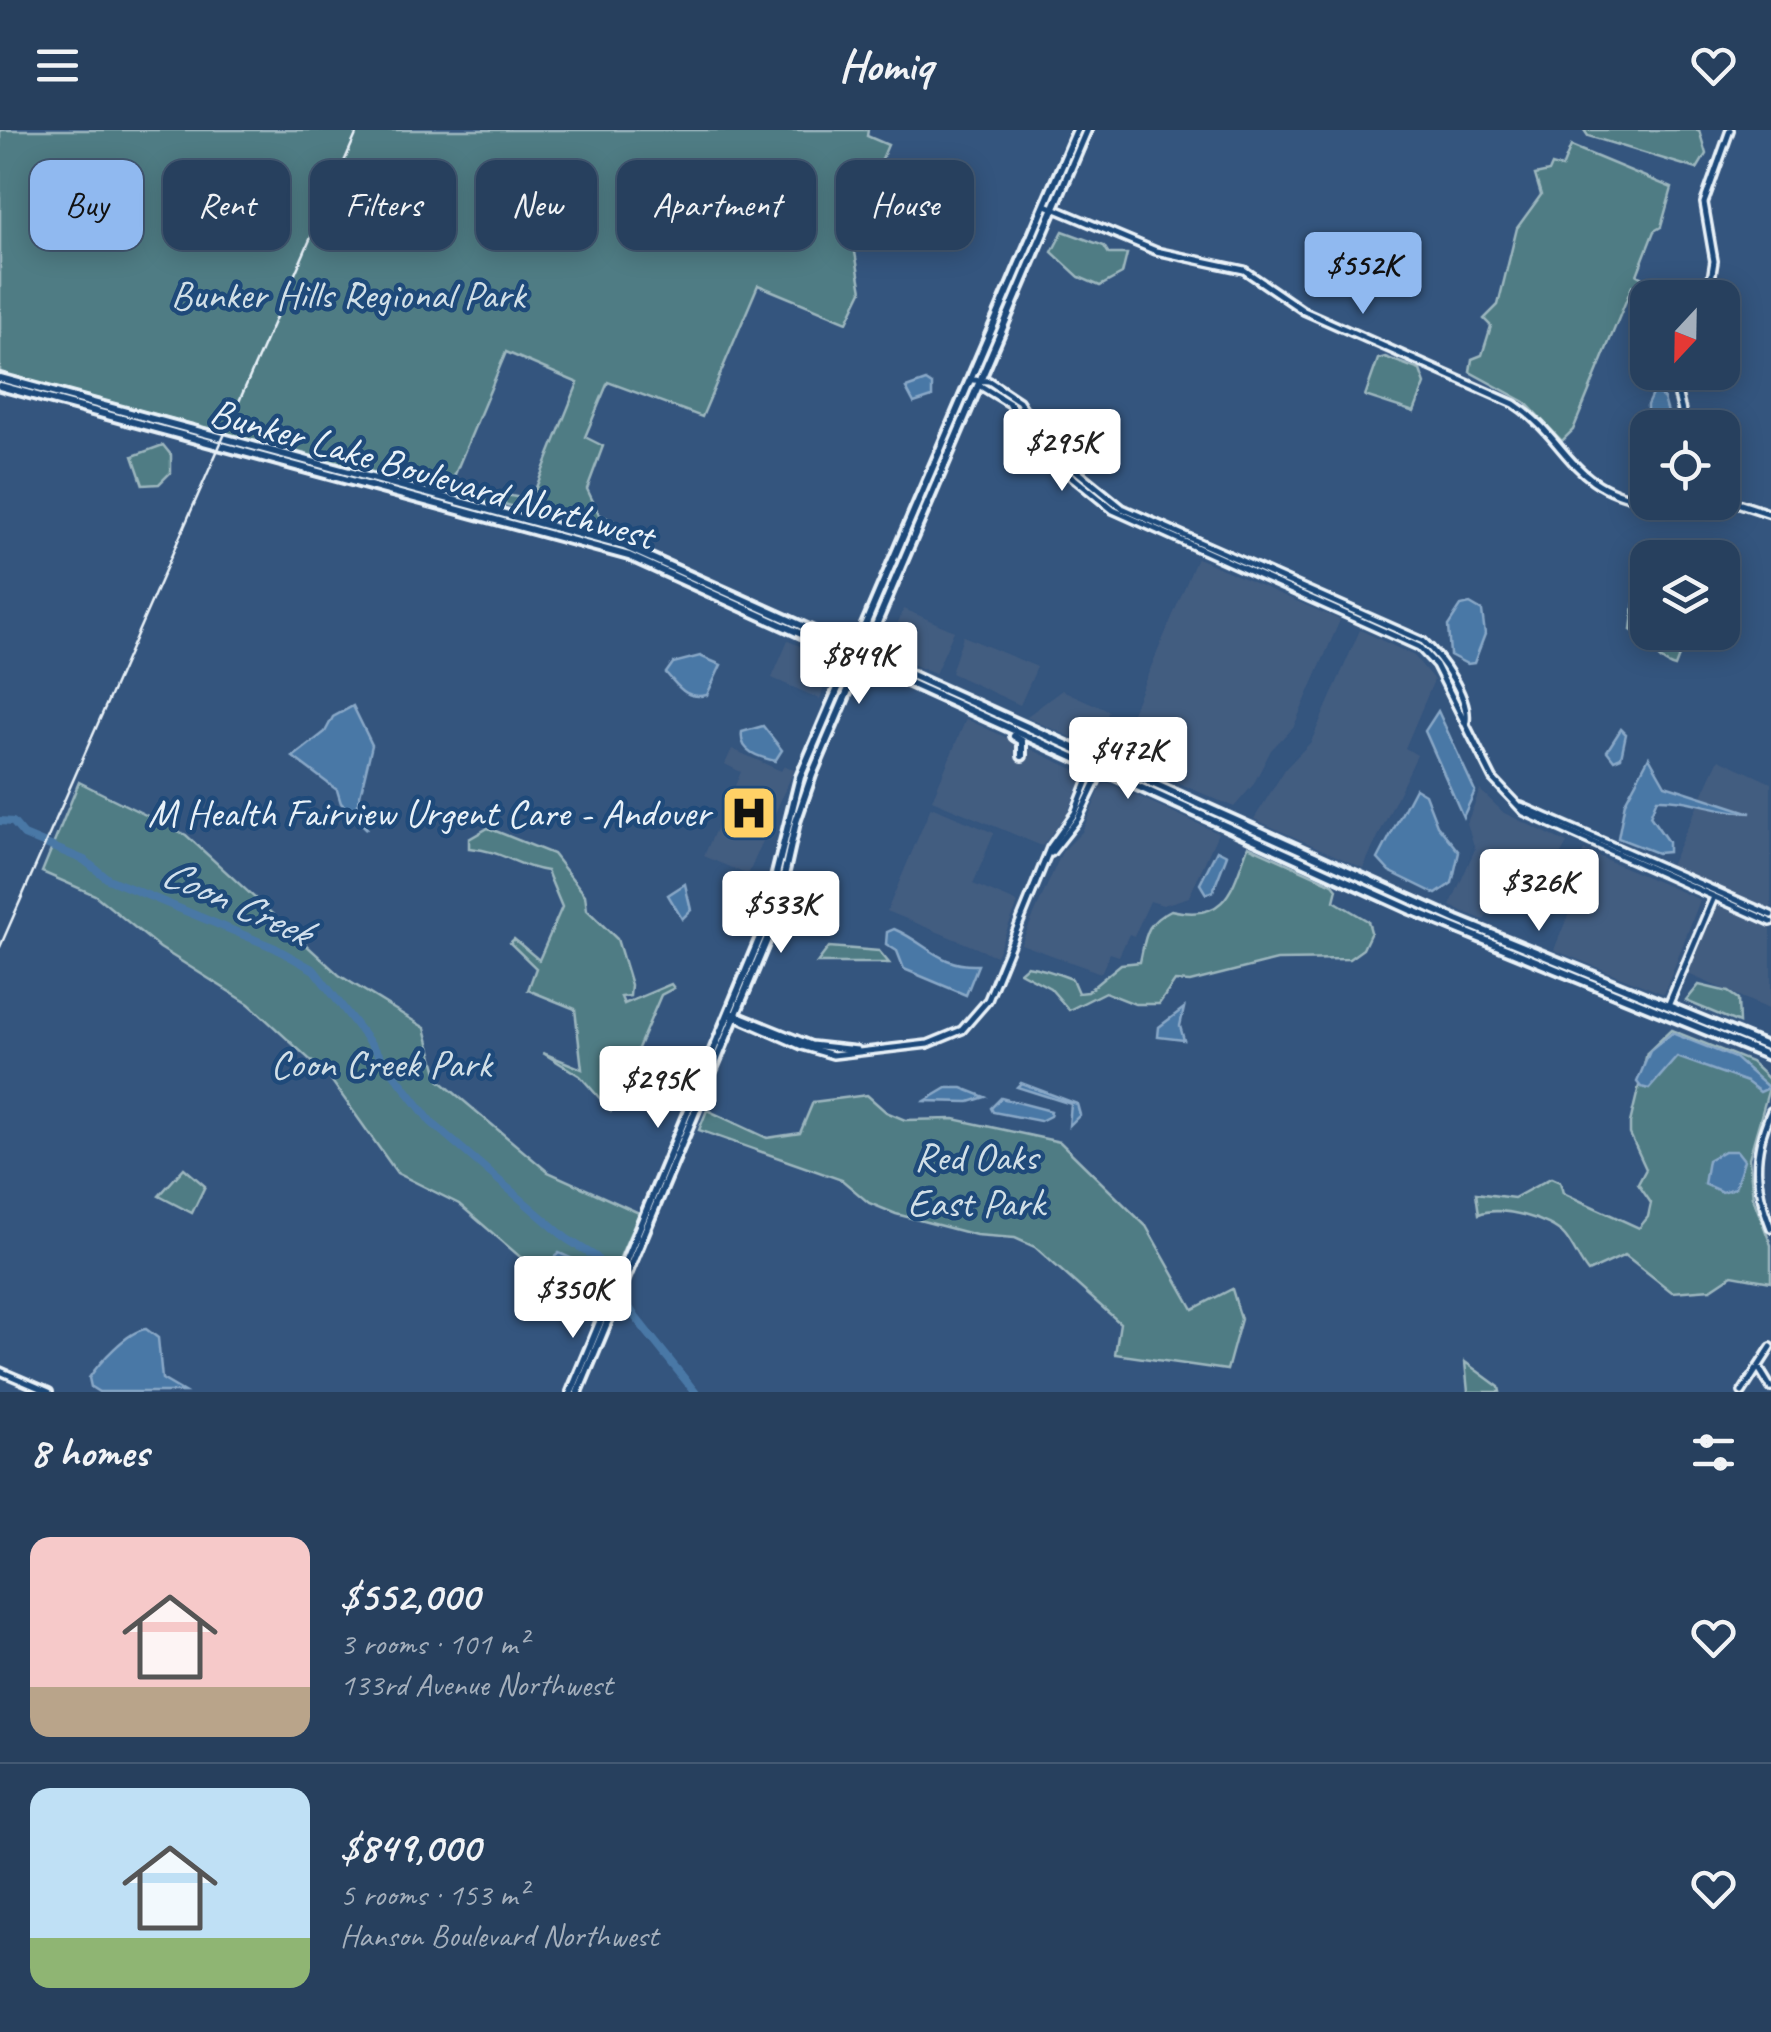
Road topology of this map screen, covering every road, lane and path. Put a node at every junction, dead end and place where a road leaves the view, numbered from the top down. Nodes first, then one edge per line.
1 (1077, 130) edge
2 (1087, 130) edge
3 (1730, 130) edge
4 (1046, 205) junction
5 (1055, 209) junction
6 (1711, 280) edge
7 (0, 378) edge
8 (979, 382) junction
9 (0, 386) edge
10 (366, 484) junction
11 (435, 493) junction
12 (1630, 496) edge
13 (1740, 504) edge
14 (1771, 514) edge
15 (853, 648) junction
16 (864, 653) junction
17 (848, 659) junction
18 (858, 663) junction
19 (987, 720) junction
20 (1022, 756) dead end
21 (1097, 769) junction
22 (1715, 892) junction
23 (1768, 916) edge
24 (1668, 1006) junction
25 (736, 1016) junction
26 (1771, 1048) edge
27 (1771, 1058) edge
28 (1771, 1111) edge
29 (1771, 1228) edge
30 (1771, 1347) edge
31 (1760, 1370) junction
32 (0, 1371) edge
33 (1751, 1381) junction
34 (1771, 1388) edge
35 (48, 1392) edge
36 (575, 1392) edge
37 (1742, 1392) edge

1 - 4 main road
2 - 5 main road
3 - 6 street
4 - 5 street
4 - 8 main road
5 - 8 main road
5 - 12 street
7 - 11 main road, Bunker Lake Boulevard Northwest
8 - 15 main road
8 - 16 main road
8 - 22 street
9 - 10 main road, Bunker Lake Boulevard Northwest
10 - 11 street
10 - 17 main road, Bunker Lake Boulevard Northwest
11 - 15 main road, Bunker Lake Boulevard Northwest
13 - 14 street
15 - 16 main road, Bunker Lake Boulevard Northwest
15 - 17 main road
16 - 18 main road
16 - 24 main road, Bunker Lake Boulevard Northwest
17 - 18 main road, Bunker Lake Boulevard Northwest
17 - 25 main road
18 - 19 main road, Bunker Lake Boulevard Northwest
18 - 25 main road
19 - 20 main road
19 - 21 main road, Bunker Lake Boulevard Northwest
21 - 25 street
21 - 27 main road, Bunker Lake Boulevard Northwest
22 - 23 street
22 - 24 street
24 - 26 main road, Bunker Lake Boulevard Northwest
25 - 36 main road
28 - 29 street
30 - 31 street
31 - 33 street
31 - 34 street
32 - 35 street
33 - 34 street
33 - 37 street

